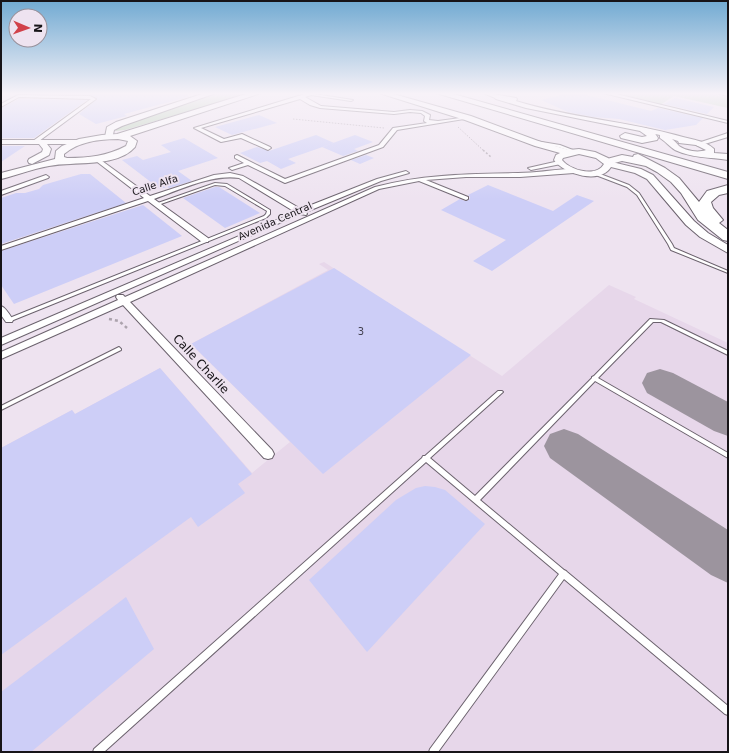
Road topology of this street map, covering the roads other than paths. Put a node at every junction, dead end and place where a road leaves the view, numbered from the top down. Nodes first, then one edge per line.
1 (57, 128) edge
2 (110, 128) edge
3 (139, 128) edge
4 (155, 128) edge
5 (197, 128) edge
6 (401, 128) edge
7 (496, 128) edge
8 (560, 128) edge
9 (561, 128) edge
10 (580, 128) edge
11 (584, 128) edge
12 (635, 128) edge
13 (640, 128) edge
14 (645, 131) junction
15 (599, 133) junction
16 (112, 135) junction
17 (728, 135) edge
18 (132, 141) junction
19 (1, 142) edge
20 (81, 142) junction
21 (535, 142) junction
22 (39, 143) junction
23 (673, 143) junction
24 (695, 143) junction
25 (268, 148) dead end
26 (708, 152) junction
27 (569, 153) junction
28 (580, 153) junction
29 (62, 154) junction
30 (728, 156) edge
31 (238, 157) dead end
32 (559, 160) junction
33 (32, 162) junction
34 (100, 162) junction
35 (249, 163) junction
36 (232, 168) dead end
37 (604, 168) junction
38 (470, 169) dead end
39 (1, 170) edge
40 (661, 170) junction
41 (728, 170) edge
42 (574, 171) junction
43 (412, 172) dead end
44 (1, 176) edge
45 (728, 176) edge
46 (46, 177) dead end
47 (420, 180) dead end
48 (613, 180) junction
49 (728, 189) edge
50 (1, 193) edge
51 (148, 198) junction
52 (466, 198) dead end
53 (157, 204) junction
54 (300, 212) junction
55 (309, 218) junction
56 (728, 230) edge
57 (728, 237) edge
58 (205, 240) junction
59 (1, 248) edge
60 (728, 250) edge
61 (728, 272) edge
62 (116, 292) junction
63 (124, 301) junction
64 (1, 309) edge
65 (9, 320) joint
66 (1, 342) edge
67 (119, 348) dead end
68 (728, 353) edge
69 (1, 356) edge
70 (594, 378) junction
71 (500, 392) dead end
72 (1, 408) edge
73 (268, 454) dead end
74 (728, 456) edge
75 (425, 458) junction
76 (476, 500) junction
77 (564, 574) junction
78 (728, 711) edge
79 (97, 752) edge
80 (433, 752) edge

1 - 22 street
2 - 16 street
3 - 16 main road
4 - 18 main road
5 - 25 street
6 - 35 street
7 - 21 street
8 - 40 highway
9 - 45 highway
10 - 15 highway
11 - 14 highway
12 - 14 street
13 - 24 street
14 - 23 street
15 - 23 highway
15 - 41 highway
16 - 18 main road
16 - 20 main road
17 - 24 street
18 - 34 main road
19 - 22 street
20 - 22 street
20 - 29 main road
21 - 27 street
21 - 28 lane
21 - 32 street
22 - 29 street
22 - 33 street
23 - 24 street
23 - 26 street
24 - 26 street
26 - 30 street
27 - 28 street
27 - 32 street
28 - 37 street
29 - 33 main road
29 - 34 main road
29 - 44 main road
31 - 35 street
32 - 38 street
32 - 42 street
33 - 39 main road
34 - 44 main road
34 - 51 street
35 - 36 street
37 - 40 highway
37 - 42 street
37 - 48 lane
37 - 48 lane
37 - 60 street
40 - 57 highway
42 - 55 street, Avenida Central
43 - 54 street, Avenida Central
46 - 50 street
47 - 52 street
48 - 61 lane
49 - 56 highway
51 - 53 street
51 - 54 street, Calle Alfa
51 - 59 street, Calle Alfa
53 - 58 street
53 - 58 lane
54 - 55 street, Calle Alfa
54 - 62 street, Avenida Central
55 - 63 street, Avenida Central
58 - 65 lane
62 - 63 street, Calle Charlie
62 - 66 street, Avenida Central
63 - 69 street, Avenida Central
63 - 73 street, Calle Charlie
64 - 65 street
67 - 72 lane
68 - 70 lane
70 - 74 lane
70 - 76 lane
71 - 75 lane
75 - 76 lane
75 - 79 lane
76 - 77 lane
77 - 78 lane
77 - 80 lane

